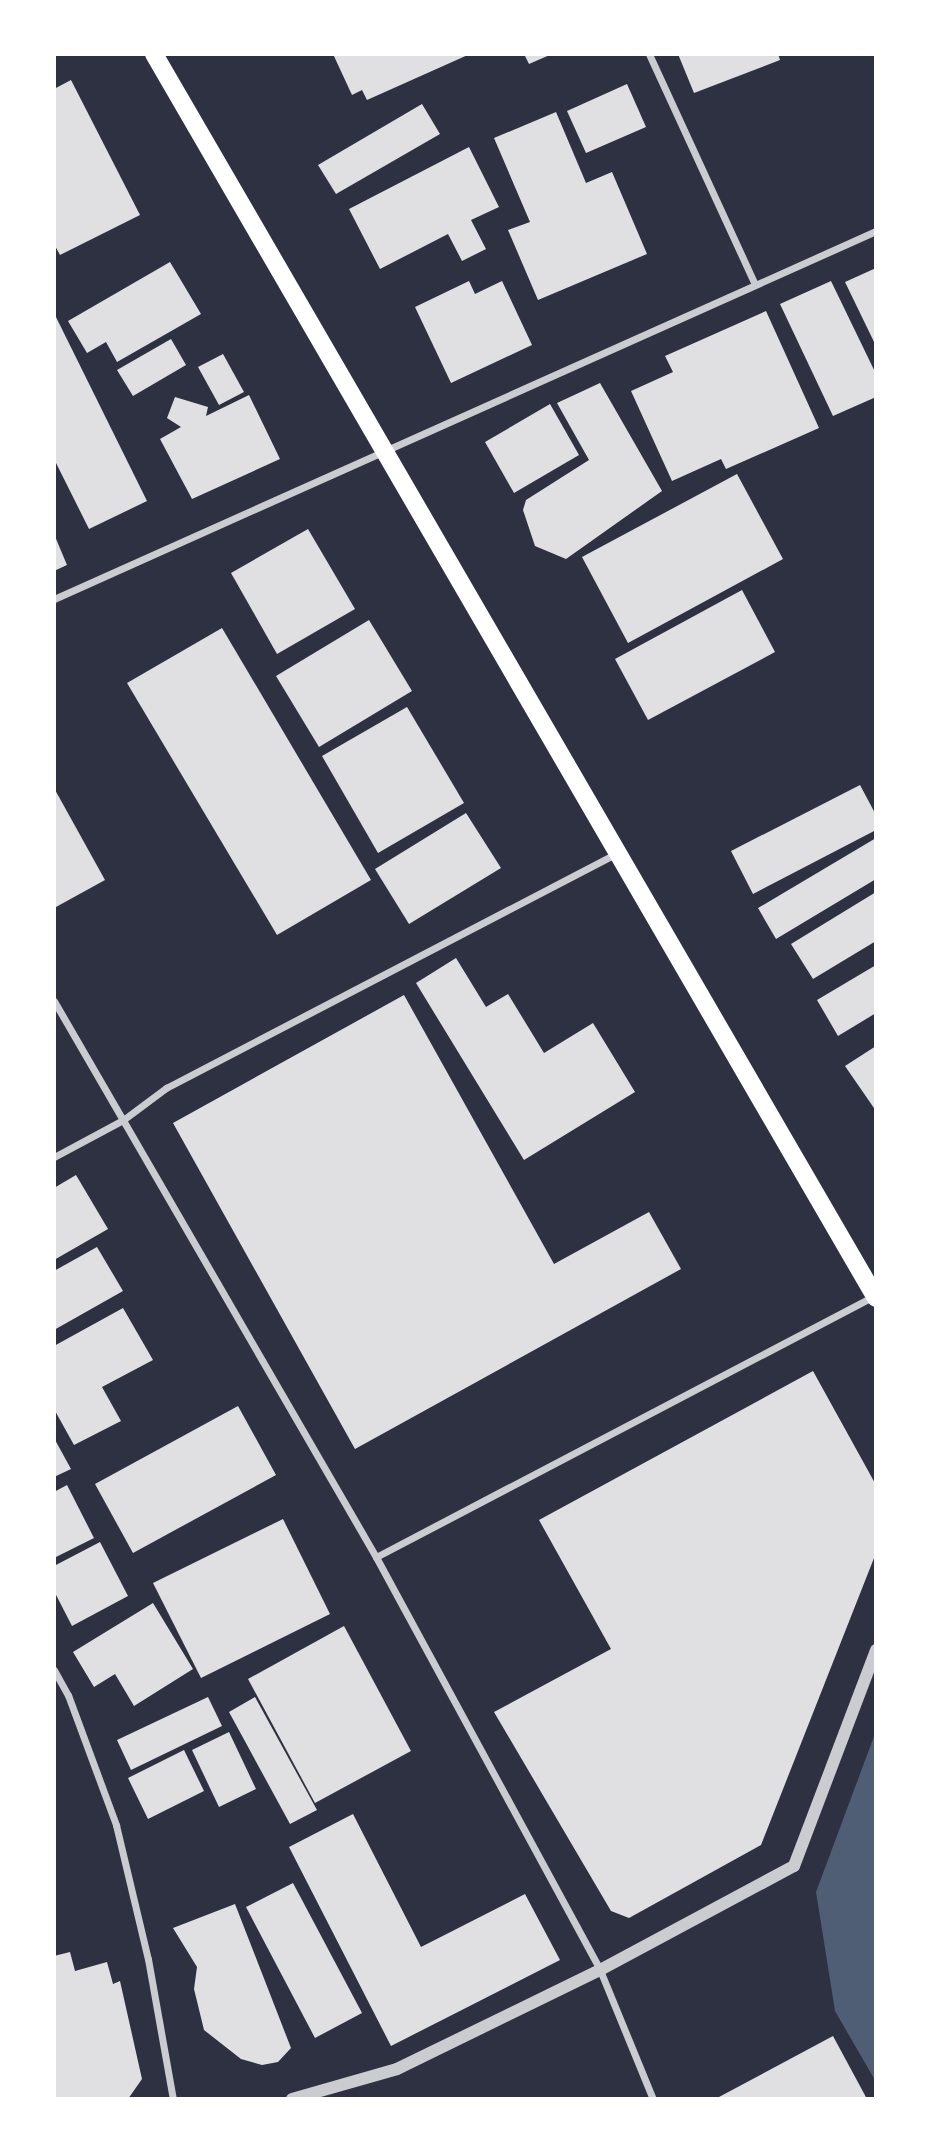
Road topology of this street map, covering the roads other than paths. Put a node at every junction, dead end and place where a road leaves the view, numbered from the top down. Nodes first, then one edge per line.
1 (154, 54) edge
2 (649, 54) edge
3 (876, 231) edge
4 (755, 284) junction
5 (382, 453) junction
6 (54, 599) edge
7 (617, 853) junction
8 (54, 1001) edge
9 (122, 1120) junction
10 (54, 1157) edge
11 (875, 1296) edge
12 (376, 1557) junction
13 (876, 1650) edge
14 (54, 1670) edge
15 (600, 1970) junction
16 (173, 2099) edge
17 (292, 2099) edge
18 (653, 2099) edge

1 - 5 main road
2 - 4 street
3 - 4 street
4 - 5 street
5 - 6 street
5 - 7 main road
7 - 9 street
7 - 11 main road
8 - 9 street
9 - 10 street
9 - 12 street
11 - 12 street
12 - 15 street
13 - 15 street
14 - 16 street
15 - 17 street
15 - 18 street

